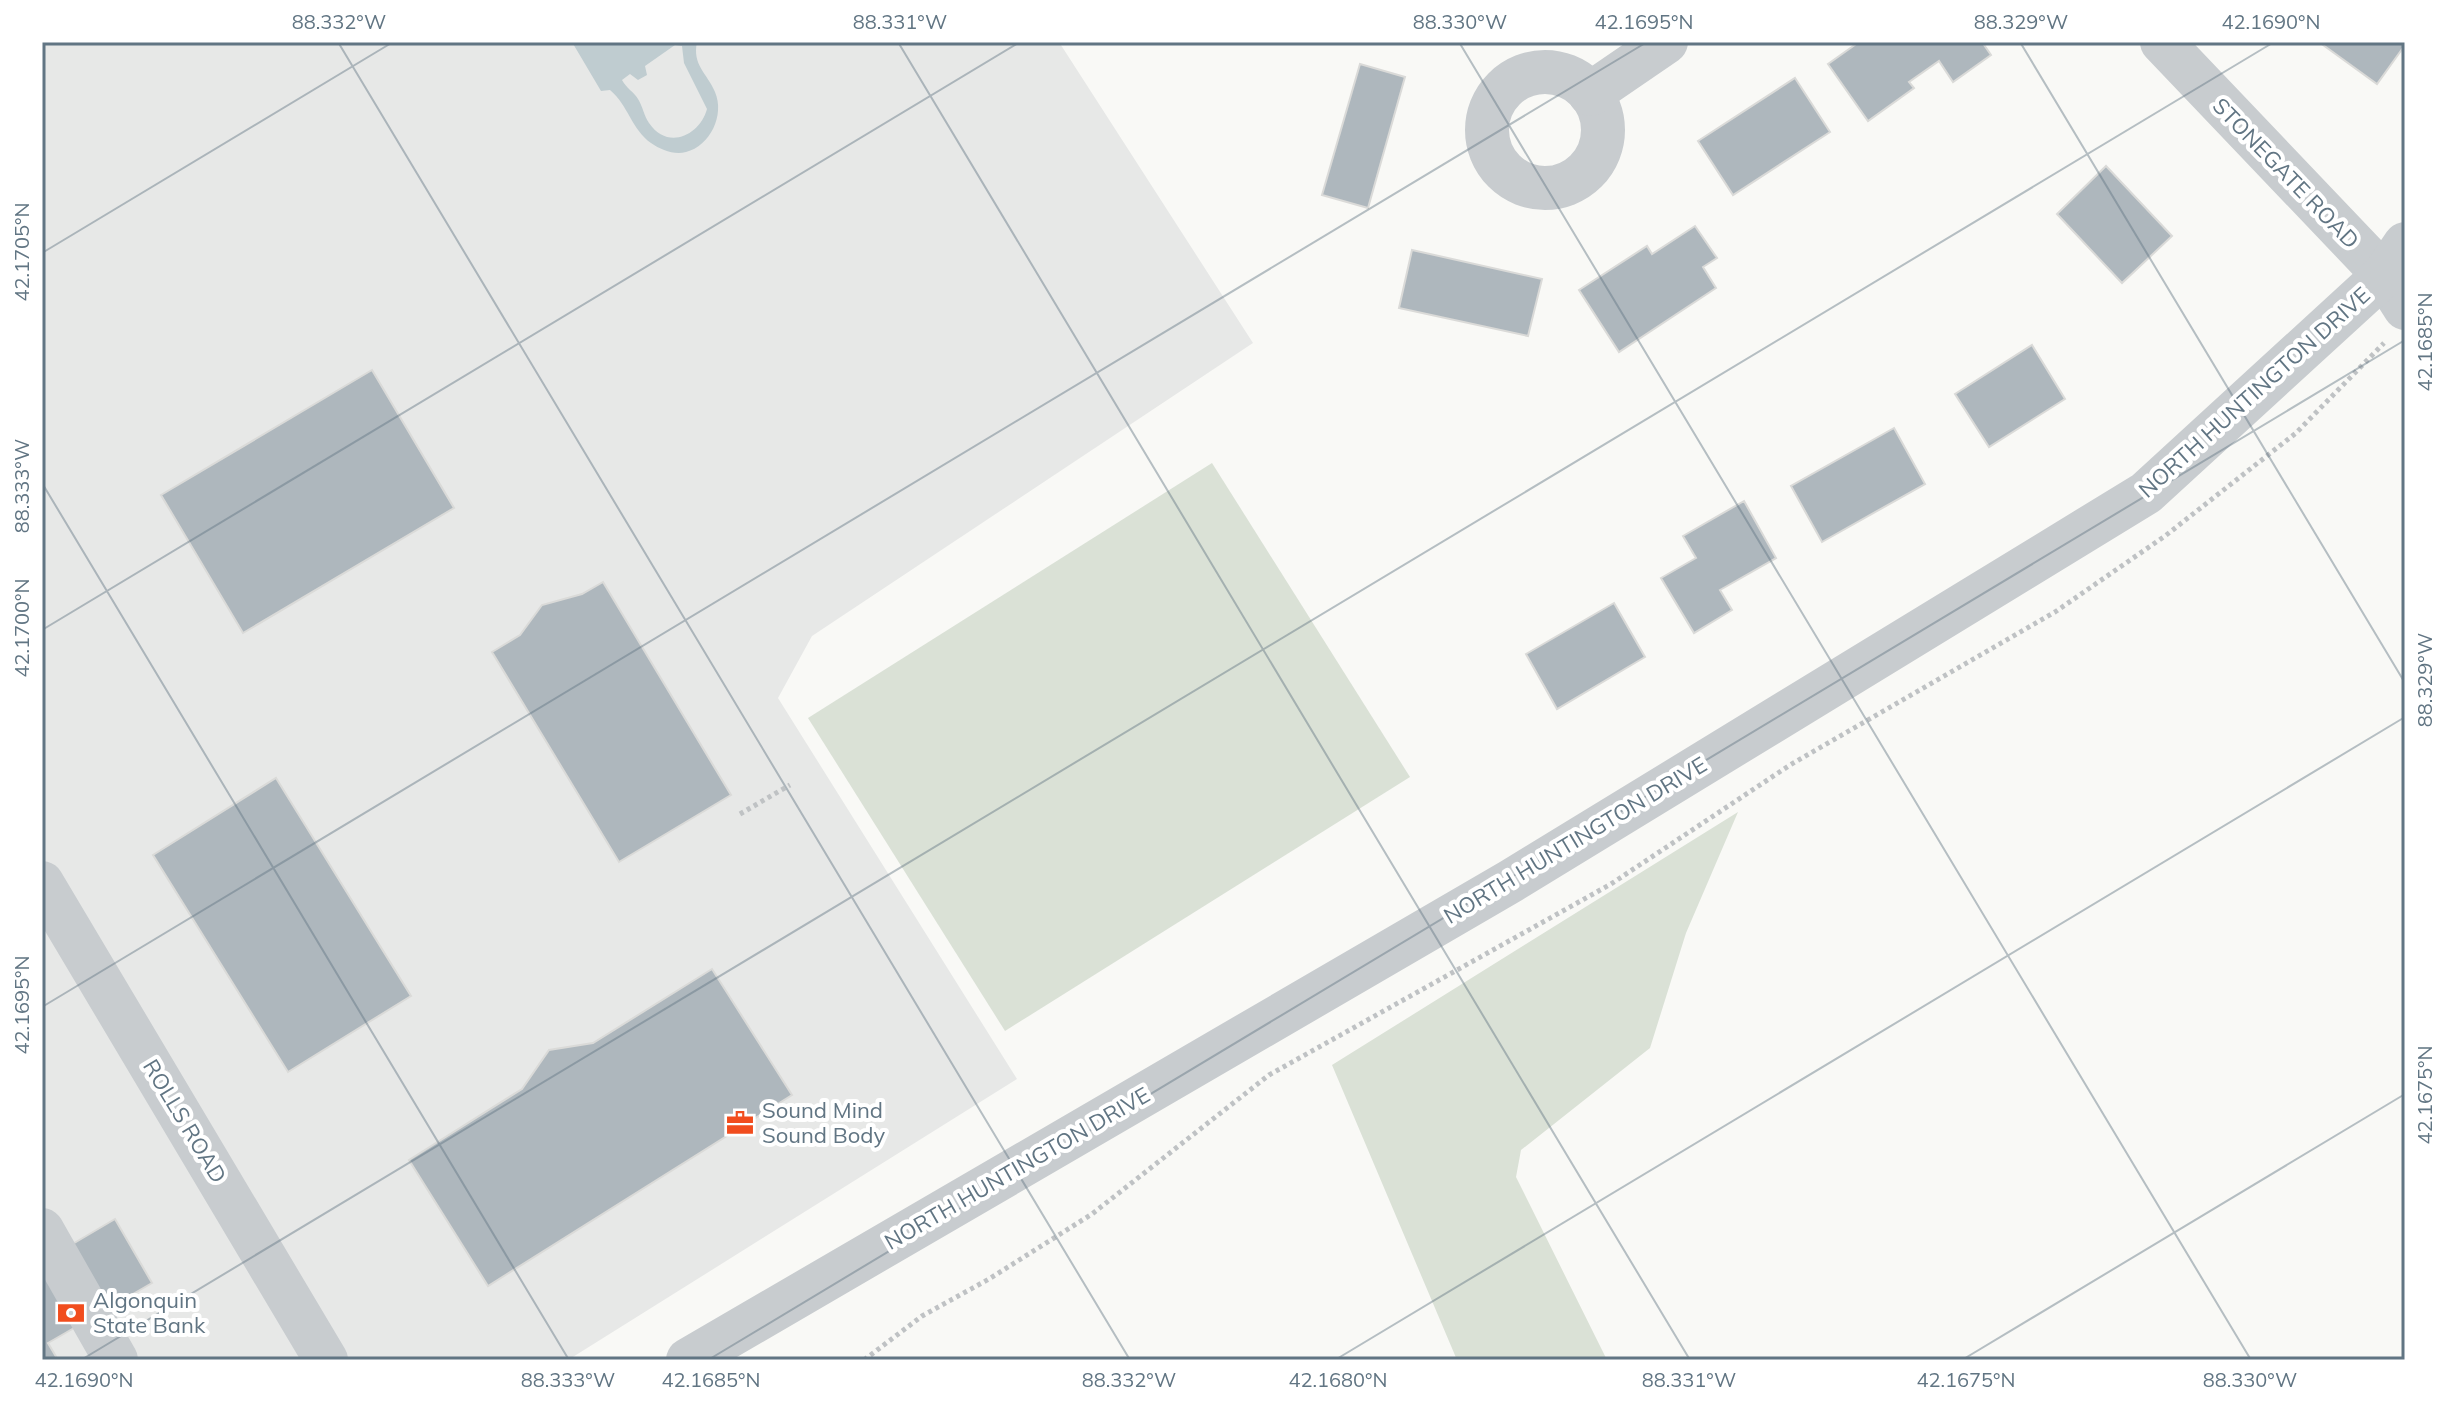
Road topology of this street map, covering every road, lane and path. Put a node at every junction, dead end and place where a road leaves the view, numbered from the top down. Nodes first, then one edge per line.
1 (1666, 42) edge
2 (2162, 42) edge
3 (1590, 94) dead end
4 (2398, 276) edge
5 (790, 785) dead end
6 (740, 814) dead end
7 (42, 883) edge
8 (1092, 1214) dead end
9 (42, 1230) edge
10 (116, 1360) edge
11 (326, 1360) edge
12 (688, 1360) edge
13 (864, 1360) edge

1 - 3 street
2 - 4 street, STONEGATE ROAD
4 - 12 street, NORTH HUNTINGTON DRIVE
5 - 6 path
7 - 11 street, ROLLS ROAD
8 - 13 path
9 - 10 street

